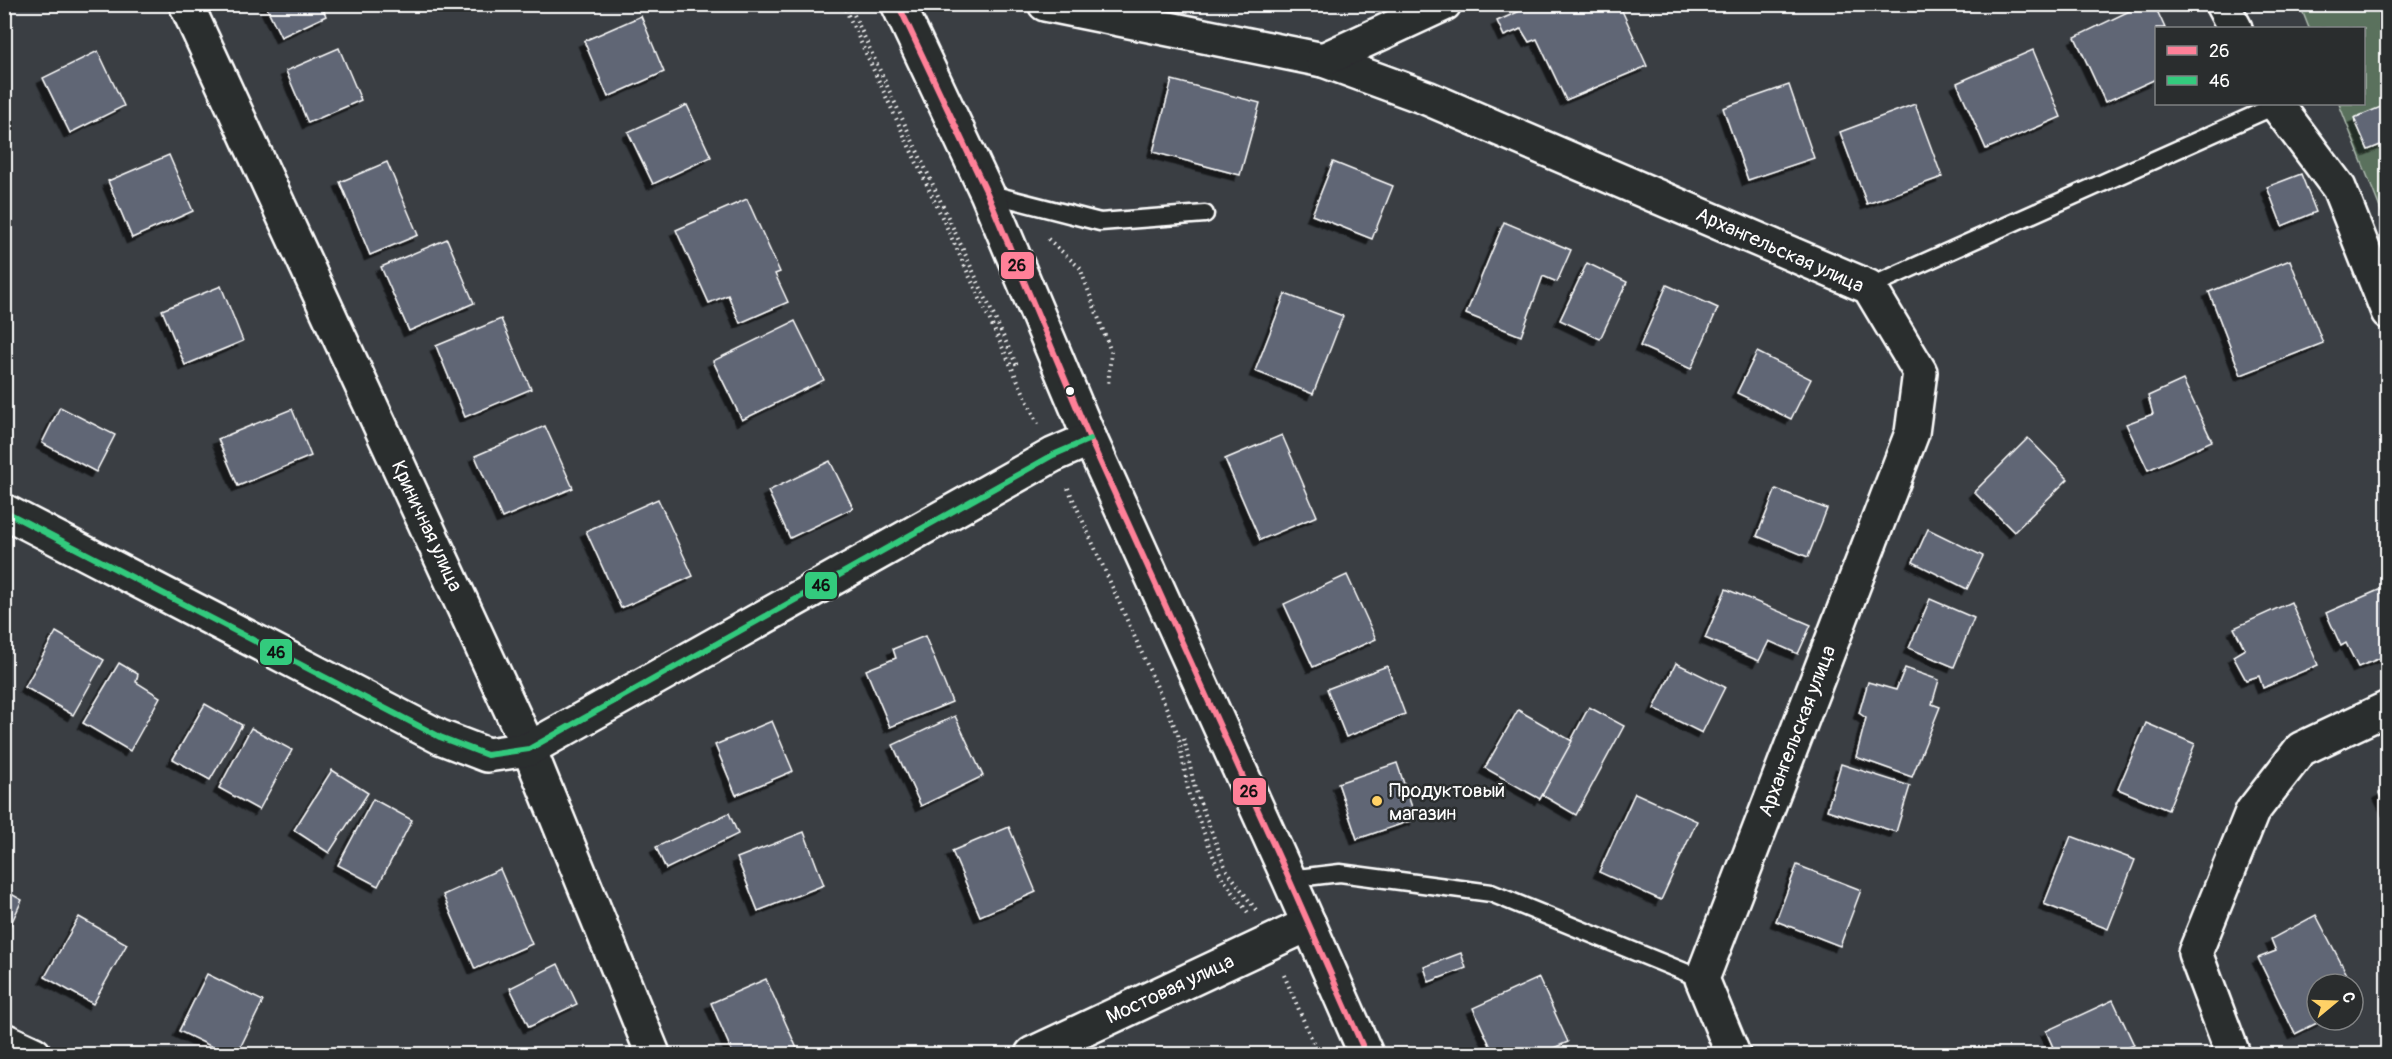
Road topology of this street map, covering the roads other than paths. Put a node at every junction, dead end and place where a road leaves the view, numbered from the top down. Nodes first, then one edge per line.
1 (186, 4) edge
2 (898, 4) edge
3 (1045, 4) edge
4 (1444, 4) edge
5 (2222, 4) edge
6 (2234, 27) edge
7 (1323, 60) junction
8 (2275, 105) edge
9 (2278, 105) edge
10 (987, 193) junction
11 (1205, 214) dead end
12 (1869, 287) junction
13 (2388, 312) edge
14 (1090, 439) junction
15 (4, 511) edge
16 (2388, 708) edge
17 (529, 748) junction
18 (1289, 879) junction
19 (1309, 924) junction
20 (1702, 979) junction
21 (4, 1040) edge
22 (34, 1054) edge
23 (653, 1054) edge
24 (1032, 1054) edge
25 (1366, 1054) edge
26 (1733, 1054) edge
27 (2233, 1054) edge

1 - 17 street, Криничная улица
2 - 10 street
3 - 7 street, Архангельская улица
4 - 7 street
5 - 6 street
7 - 12 street, Архангельская улица
8 - 12 lane
9 - 13 street
10 - 11 lane
10 - 14 street
12 - 20 street, Архангельская улица
14 - 17 street
14 - 18 street
15 - 17 street
16 - 27 street
17 - 23 street, Криничная улица
18 - 19 street
18 - 20 lane
19 - 24 street, Мостовая улица
19 - 25 street
20 - 26 street
21 - 22 street

